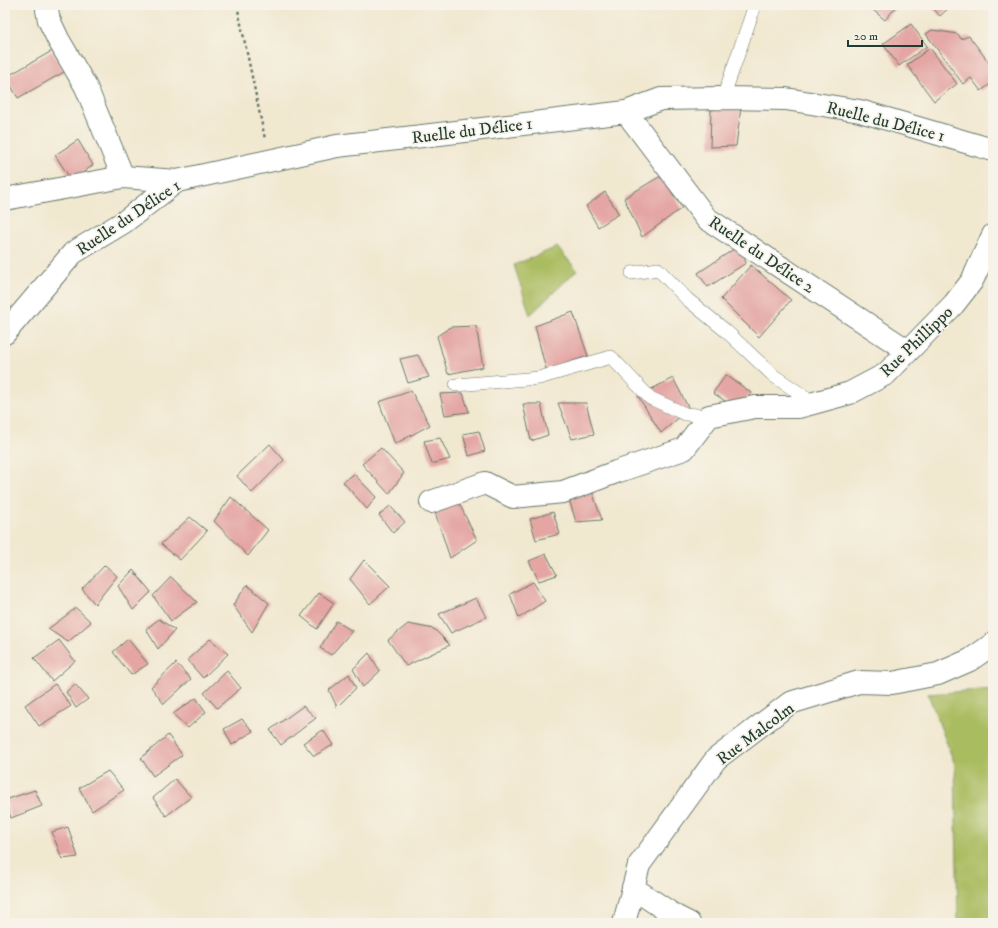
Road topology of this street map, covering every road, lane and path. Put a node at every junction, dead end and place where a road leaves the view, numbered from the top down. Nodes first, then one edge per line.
1 (48, 5) edge
2 (237, 5) edge
3 (755, 5) edge
4 (723, 98) junction
5 (626, 112) junction
6 (993, 150) edge
7 (270, 161) junction
8 (123, 177) junction
9 (177, 181) junction
10 (5, 199) edge
11 (993, 235) edge
12 (632, 273) dead end
13 (5, 333) edge
14 (908, 351) junction
15 (456, 385) dead end
16 (814, 403) junction
17 (709, 416) junction
18 (431, 502) dead end
19 (993, 644) edge
20 (633, 888) junction
21 (624, 923) edge
22 (689, 923) edge

1 - 8 street
2 - 7 path
3 - 4 lane
4 - 5 street, Ruelle du Délice 1
4 - 6 street, Ruelle du Délice 1
5 - 7 street, Ruelle du Délice 1
5 - 14 street, Ruelle du Délice 2
7 - 9 street, Ruelle du Délice 1
8 - 9 street
8 - 10 street
9 - 13 street, Ruelle du Délice 1
11 - 14 street, Rue Phillippo
12 - 16 lane
14 - 16 street, Rue Phillippo
15 - 17 lane
16 - 17 street, Rue Phillippo
17 - 18 street
19 - 20 street, Rue Malcolm
20 - 21 street, Rue Malcolm
20 - 22 street

